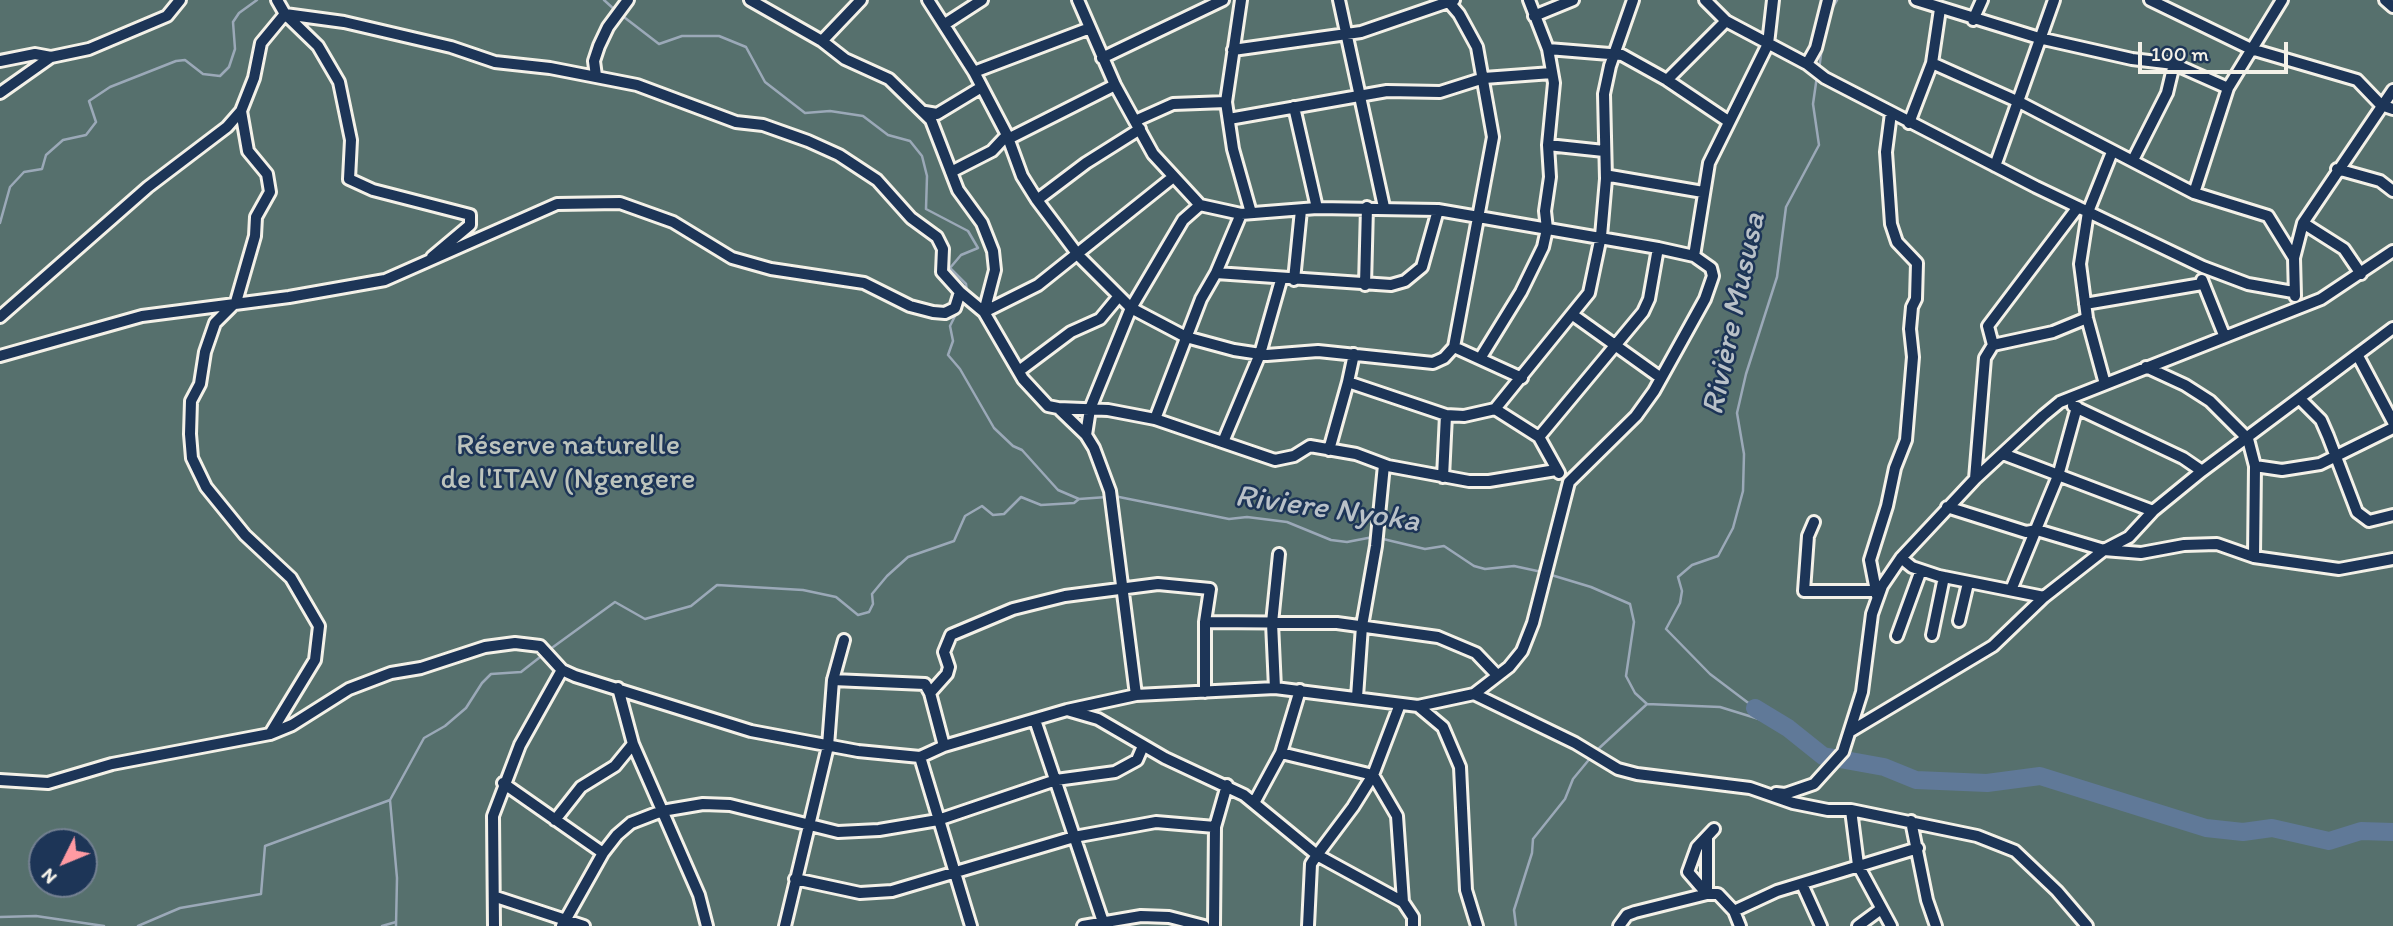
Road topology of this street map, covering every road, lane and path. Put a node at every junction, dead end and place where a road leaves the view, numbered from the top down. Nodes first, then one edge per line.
1 (277, 0) edge
2 (628, 0) edge
3 (861, 0) edge
4 (928, 0) edge
5 (982, 0) edge
6 (1078, 0) edge
7 (1223, 0) edge
8 (1241, 0) edge
9 (1339, 0) edge
10 (1529, 0) edge
11 (1573, 0) edge
12 (1633, 0) edge
13 (1705, 0) edge
14 (1773, 0) edge
15 (1828, 0) edge
16 (1916, 0) edge
17 (1982, 0) edge
18 (2054, 0) edge
19 (2150, 0) edge
20 (2282, 0) edge
21 (2385, 0) edge
22 (177, 1) edge
23 (753, 1) edge
24 (1451, 1) edge
25 (2393, 7) edge
26 (1940, 9) junction
27 (285, 14) junction
28 (1535, 16) junction
29 (1973, 20) junction
30 (1726, 21) junction
31 (945, 23) junction
32 (1090, 28) junction
33 (1347, 34) junction
34 (2039, 38) junction
35 (822, 41) junction
36 (1768, 44) junction
37 (1548, 49) junction
38 (2251, 49) junction
39 (1233, 50) junction
40 (1615, 54) junction
41 (51, 57) junction
42 (1102, 58) junction
43 (0, 61) edge
44 (1932, 63) junction
45 (2174, 64) junction
46 (1809, 66) junction
47 (974, 72) junction
48 (1552, 73) junction
49 (596, 76) junction
50 (1484, 78) junction
51 (1667, 80) junction
52 (1115, 85) junction
53 (980, 88) junction
54 (2228, 88) junction
55 (2393, 90) edge
56 (0, 93) edge
57 (1359, 96) junction
58 (1226, 102) junction
59 (2019, 102) junction
60 (2381, 105) junction
61 (1294, 107) junction
62 (2393, 109) edge
63 (241, 111) junction
64 (925, 112) junction
65 (1891, 113) junction
66 (1229, 119) junction
67 (1728, 121) junction
68 (1909, 122) junction
69 (1137, 125) junction
70 (1008, 137) junction
71 (1548, 145) junction
72 (1604, 150) junction
73 (2112, 152) junction
74 (2133, 160) junction
75 (1995, 166) junction
76 (2337, 169) junction
77 (951, 172) junction
78 (1172, 178) junction
79 (1606, 179) junction
80 (2393, 191) edge
81 (1703, 192) junction
82 (2194, 193) junction
83 (1037, 200) junction
84 (1200, 205) junction
85 (1367, 207) junction
86 (1384, 207) junction
87 (1317, 208) junction
88 (1301, 210) junction
89 (1438, 210) junction
90 (2083, 210) junction
91 (1246, 214) junction
92 (1480, 219) junction
93 (2303, 223) junction
94 (1547, 229) junction
95 (1601, 236) junction
96 (1658, 247) junction
97 (2393, 251) edge
98 (1079, 256) junction
99 (1694, 256) junction
100 (2294, 258) junction
101 (421, 266) junction
102 (2203, 267) junction
103 (1216, 273) junction
104 (2361, 274) junction
105 (1281, 279) junction
106 (1294, 280) junction
107 (2202, 284) junction
108 (1365, 285) junction
109 (2293, 292) junction
110 (964, 294) junction
111 (1119, 296) junction
112 (236, 302) junction
113 (2085, 304) junction
114 (2301, 307) junction
115 (1131, 308) junction
116 (984, 312) junction
117 (1573, 315) junction
118 (0, 317) edge
119 (2087, 318) junction
120 (2393, 328) edge
121 (2224, 335) junction
122 (1186, 337) junction
123 (1614, 345) junction
124 (1993, 345) junction
125 (1454, 347) junction
126 (1260, 354) junction
127 (1354, 354) junction
128 (0, 356) edge
129 (2358, 356) junction
130 (1481, 357) junction
131 (2146, 367) junction
132 (1019, 371) junction
133 (1522, 378) junction
134 (1661, 378) junction
135 (1348, 382) junction
136 (2105, 384) junction
137 (2301, 400) junction
138 (2060, 402) junction
139 (2077, 407) junction
140 (1058, 408) junction
141 (1090, 409) junction
142 (1495, 409) junction
143 (1446, 415) junction
144 (1155, 419) junction
145 (2393, 422) edge
146 (2393, 428) edge
147 (1086, 435) junction
148 (1539, 437) junction
149 (2248, 439) junction
150 (1223, 442) junction
151 (1329, 450) junction
152 (2003, 454) junction
153 (2337, 455) junction
154 (1384, 464) junction
155 (2255, 466) junction
156 (1556, 470) junction
157 (2202, 471) junction
158 (2058, 476) junction
159 (1443, 477) junction
160 (1975, 479) junction
161 (1569, 482) junction
162 (1947, 507) junction
163 (2153, 511) junction
164 (2393, 515) edge
165 (1814, 522) dead end
166 (2037, 530) junction
167 (2104, 550) junction
168 (1279, 554) dead end
169 (1901, 558) junction
170 (2254, 558) junction
171 (2393, 559) edge
172 (1922, 570) junction
173 (1944, 577) junction
174 (1968, 583) junction
175 (1121, 587) junction
176 (2011, 590) junction
177 (1877, 595) junction
178 (2045, 597) junction
179 (1959, 621) dead end
180 (1205, 622) junction
181 (1272, 623) junction
182 (1362, 626) junction
183 (1932, 635) dead end
184 (1898, 636) dead end
185 (844, 640) dead end
186 (562, 670) junction
187 (1497, 675) junction
188 (833, 680) junction
189 (618, 688) junction
190 (1275, 688) junction
191 (1300, 690) junction
192 (1205, 692) junction
193 (930, 693) junction
194 (1474, 694) junction
195 (1136, 695) junction
196 (1357, 697) junction
197 (1400, 704) junction
198 (1418, 706) junction
199 (1067, 710) junction
200 (1035, 720) junction
201 (1851, 731) junction
202 (270, 734) junction
203 (633, 744) junction
204 (828, 746) junction
205 (944, 746) junction
206 (1143, 746) junction
207 (1281, 753) junction
208 (920, 757) junction
209 (1373, 775) junction
210 (0, 780) edge
211 (1056, 780) junction
212 (503, 783) junction
213 (1227, 785) junction
214 (1762, 791) junction
215 (1255, 801) junction
216 (1851, 810) junction
217 (663, 811) junction
218 (555, 820) junction
219 (938, 820) junction
220 (1911, 821) junction
221 (810, 823) junction
222 (1215, 827) junction
223 (1074, 837) junction
224 (1918, 848) junction
225 (603, 853) junction
226 (1317, 855) junction
227 (1858, 865) junction
228 (957, 873) junction
229 (795, 879) junction
230 (1802, 884) junction
231 (1707, 894) junction
232 (496, 897) junction
233 (1403, 902) junction
234 (1881, 909) junction
235 (1734, 911) junction
236 (1627, 915) junction
237 (564, 922) edge
238 (1103, 922) junction
239 (494, 926) edge
240 (584, 926) edge
241 (707, 926) edge
242 (785, 926) edge
243 (971, 926) edge
244 (1083, 926) edge
245 (1204, 926) edge
246 (1214, 926) edge
247 (1308, 926) edge
248 (1413, 926) edge
249 (1477, 926) edge
250 (1619, 926) edge
251 (1633, 926) edge
252 (1740, 926) edge
253 (1821, 926) edge
254 (1858, 926) edge
255 (1891, 926) edge
256 (1936, 926) edge
257 (2087, 926) edge

1 - 27 street
2 - 49 street
3 - 35 street
4 - 31 street
5 - 31 street
6 - 32 street
7 - 42 street
8 - 39 street
9 - 33 street
10 - 28 street
11 - 28 street
12 - 40 street
13 - 30 street
14 - 36 street
15 - 46 street
16 - 26 street
17 - 29 street
18 - 34 street
19 - 38 street
20 - 38 street
21 - 25 street
22 - 41 street
23 - 35 street
24 - 33 street
24 - 50 street
26 - 29 street
26 - 44 street
27 - 49 street
27 - 63 street
27 - 101 street
28 - 37 street
29 - 34 street
30 - 36 street
30 - 51 street
31 - 47 street
32 - 42 street
32 - 47 street
33 - 39 street
33 - 57 street
34 - 45 street
34 - 59 street
35 - 64 street
36 - 46 street
36 - 67 street
37 - 40 street
37 - 48 street
38 - 54 street
38 - 60 street
39 - 58 street
40 - 51 street
40 - 72 street
41 - 43 street
41 - 56 street
42 - 52 street
44 - 59 street
44 - 68 street
45 - 54 street
45 - 74 street
46 - 65 street
47 - 53 street
48 - 50 street
48 - 71 street
49 - 110 street
50 - 57 street
50 - 92 street
51 - 67 street
52 - 69 street
52 - 70 street
53 - 64 street
53 - 70 street
54 - 82 street
55 - 60 street
57 - 61 street
57 - 86 street
58 - 66 street
58 - 69 street
59 - 73 street
59 - 75 street
60 - 62 street
60 - 76 street
61 - 66 street
61 - 87 street
63 - 112 street
63 - 118 street
64 - 77 street
65 - 68 street
65 - 177 street
66 - 91 street
67 - 81 street
68 - 75 street
69 - 78 street
69 - 83 street
70 - 77 street
70 - 83 street
71 - 72 street
71 - 94 street
72 - 79 street
73 - 74 street
73 - 90 street
74 - 82 street
75 - 90 street
76 - 80 street
76 - 93 street
77 - 116 street
78 - 84 street
78 - 98 street
79 - 81 street
79 - 95 street
81 - 99 street
82 - 100 street
83 - 98 street
84 - 91 street
84 - 115 street
85 - 86 street
85 - 87 street
85 - 108 street
86 - 89 street
87 - 88 street
88 - 91 street
88 - 106 street
89 - 92 street
89 - 108 street
90 - 102 street
90 - 113 street
90 - 124 street
91 - 103 street
92 - 94 street
92 - 125 street
93 - 100 street
93 - 104 street
94 - 95 street
94 - 130 street
95 - 96 street
95 - 117 street
96 - 99 street
96 - 123 street
97 - 104 street
98 - 111 street
98 - 116 street
99 - 134 street
100 - 109 street
101 - 110 street
101 - 112 street
102 - 107 street
102 - 109 street
103 - 105 street
103 - 122 street
104 - 114 street
105 - 106 street
105 - 126 street
106 - 108 street
107 - 113 street
107 - 121 street
109 - 114 street
110 - 116 street
111 - 115 street
111 - 132 street
112 - 128 street
112 - 202 street
113 - 119 street
114 - 121 street
115 - 122 street
115 - 141 street
116 - 132 street
117 - 123 street
117 - 133 street
119 - 124 street
119 - 136 street
120 - 129 street
121 - 131 street
122 - 126 street
122 - 144 street
123 - 134 street
123 - 148 street
124 - 160 street
125 - 127 street
125 - 130 street
126 - 127 street
126 - 150 street
127 - 135 street
129 - 137 street
129 - 145 street
130 - 133 street
131 - 136 street
131 - 149 street
132 - 140 street
133 - 142 street
134 - 161 street
135 - 143 street
135 - 151 street
136 - 138 street
137 - 149 street
137 - 153 street
138 - 139 street
138 - 152 street
139 - 157 street
139 - 158 street
140 - 141 street
140 - 147 street
141 - 144 street
141 - 147 street
142 - 143 street
142 - 148 street
143 - 159 street
144 - 150 street
146 - 153 street
147 - 175 street
148 - 156 street
149 - 155 street
149 - 157 street
150 - 151 street
151 - 154 street
152 - 158 street
152 - 160 street
153 - 155 street
153 - 164 street
154 - 159 street
154 - 182 street
155 - 170 street
156 - 159 street
156 - 161 street
157 - 163 street
158 - 163 street
158 - 166 street
160 - 162 street
161 - 187 street
162 - 166 street
162 - 169 street
163 - 167 street
165 - 177 street
166 - 167 street
166 - 176 street
167 - 170 street
167 - 178 street
168 - 181 street
169 - 172 street
169 - 177 street
170 - 171 street
172 - 173 street
172 - 184 street
173 - 174 street
173 - 183 street
174 - 176 street
174 - 179 street
175 - 180 street
175 - 193 street
175 - 195 street
176 - 178 street
177 - 201 street
178 - 201 street
180 - 181 street
180 - 192 street
181 - 182 street
181 - 190 street
182 - 187 street
182 - 196 street
185 - 188 street
186 - 189 street
186 - 202 street
186 - 212 street
187 - 194 street
188 - 193 street
188 - 204 street
189 - 203 street
189 - 204 street
190 - 191 street
190 - 192 street
191 - 196 street
191 - 207 street
192 - 195 street
193 - 205 street
194 - 198 street
194 - 214 street
195 - 199 street
196 - 197 street
197 - 198 street
197 - 209 street
198 - 249 street
199 - 200 street
199 - 206 street
200 - 205 street
200 - 211 street
201 - 214 street
202 - 210 street
203 - 217 street
203 - 218 street
204 - 208 street
204 - 221 street
205 - 208 street
206 - 211 street
206 - 213 street
207 - 209 street
207 - 215 street
208 - 219 street
209 - 226 street
209 - 233 street
211 - 219 street
211 - 223 street
212 - 218 street
212 - 232 street
213 - 215 street
213 - 222 street
214 - 216 street
215 - 226 street
216 - 220 street
216 - 227 street
217 - 221 street
217 - 225 street
217 - 241 street
218 - 225 street
219 - 221 street
219 - 228 street
220 - 224 street
220 - 257 street
221 - 229 street
222 - 223 street
222 - 246 street
223 - 228 street
223 - 238 street
224 - 227 street
224 - 256 street
225 - 237 street
226 - 233 street
226 - 247 street
227 - 230 street
227 - 234 street
228 - 229 street
228 - 243 street
229 - 242 street
230 - 235 street
230 - 253 street
231 - 231 street
231 - 235 street
231 - 236 street
232 - 237 street
232 - 239 street
233 - 248 street
234 - 254 street
234 - 255 street
235 - 252 street
236 - 250 street
236 - 251 street
237 - 240 street
238 - 244 street
238 - 245 street

